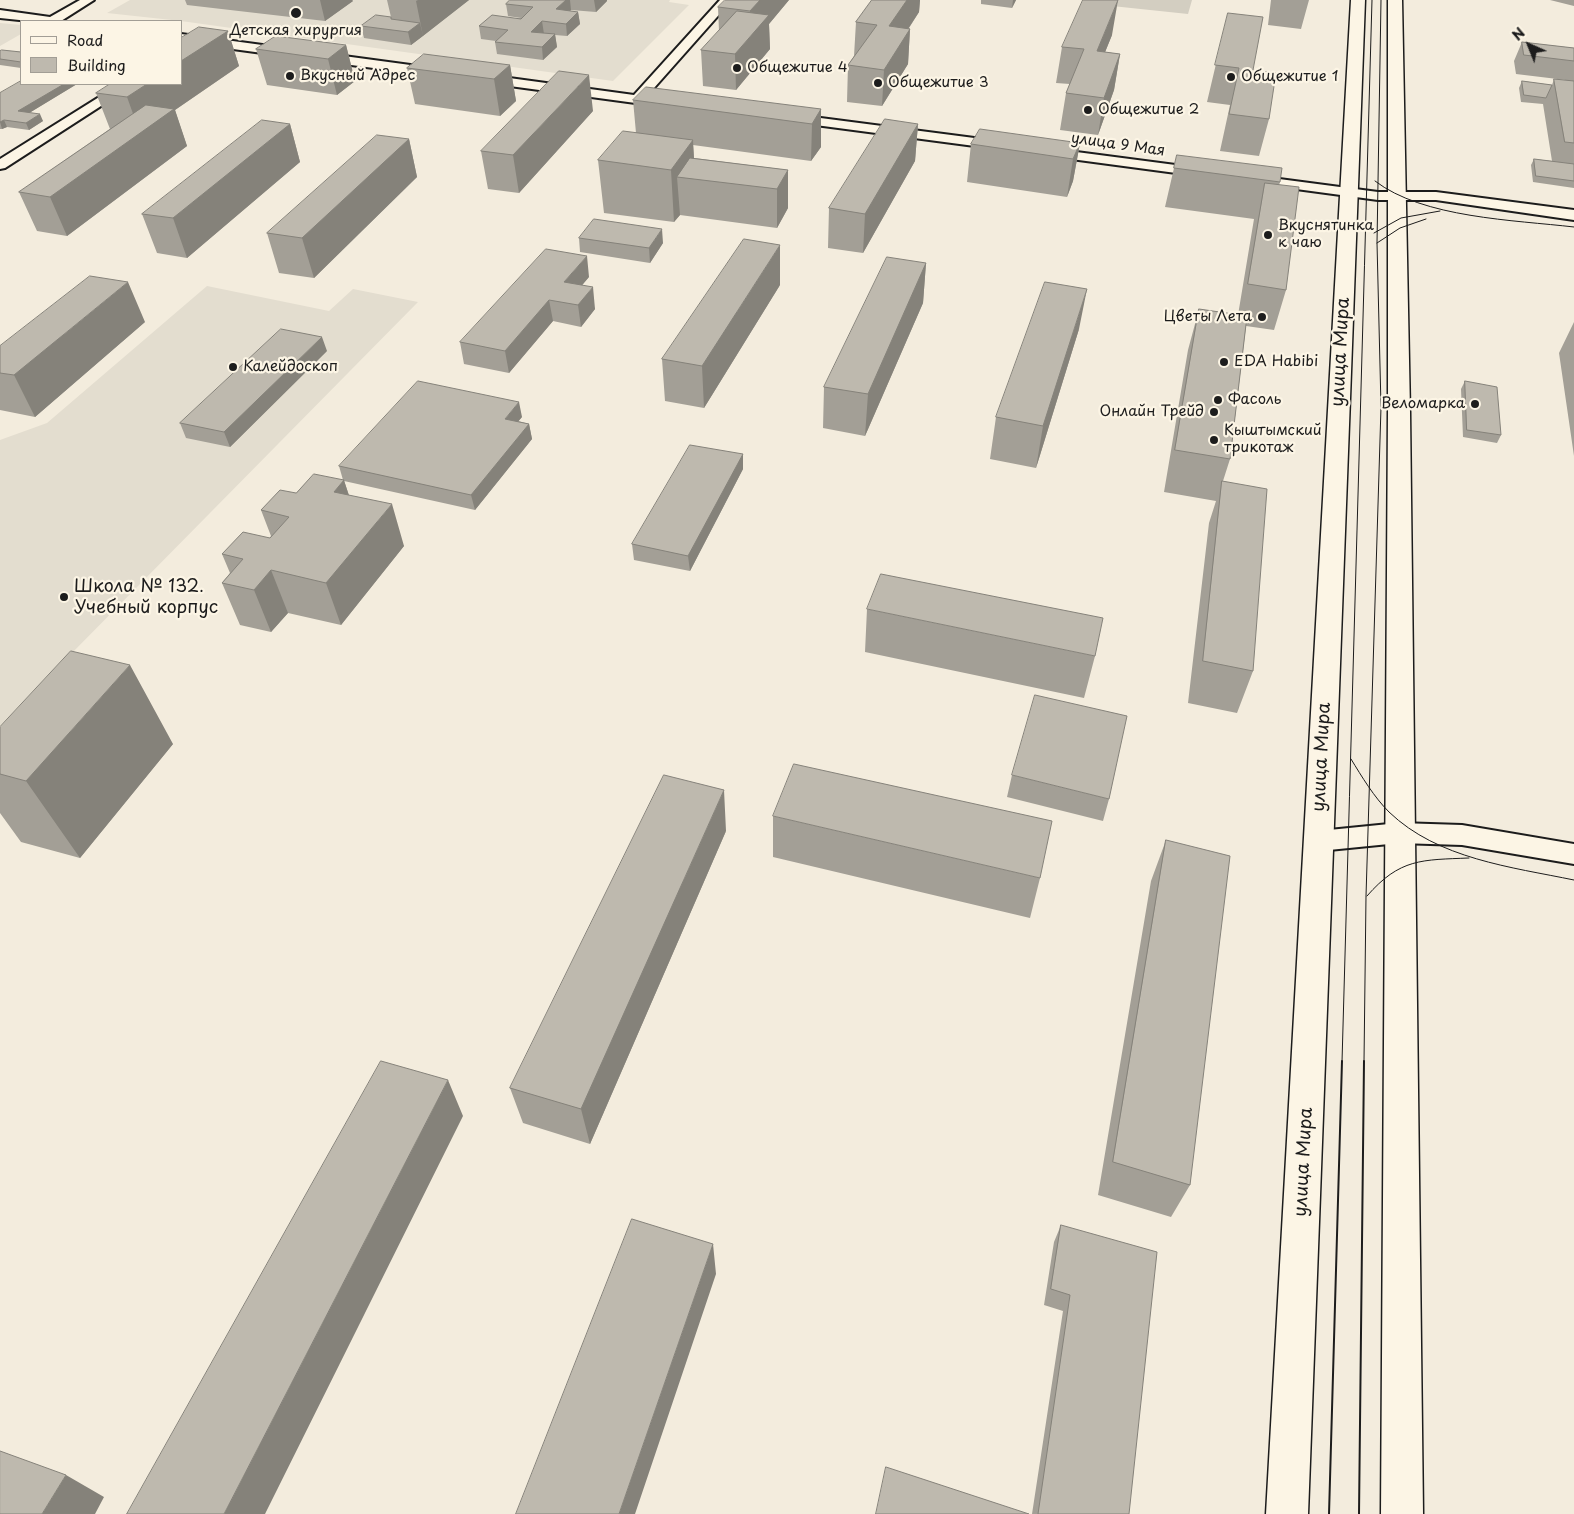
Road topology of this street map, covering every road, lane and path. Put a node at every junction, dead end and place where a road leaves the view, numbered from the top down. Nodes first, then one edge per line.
1 (88, 0) edge
2 (726, 0) edge
3 (1358, 0) edge
4 (1395, 0) edge
5 (0, 14) edge
6 (44, 20) edge
7 (53, 20) edge
8 (182, 38) edge
9 (198, 40) junction
10 (182, 50) edge
11 (452, 75) edge
12 (471, 77) edge
13 (127, 85) edge
14 (637, 99) junction
15 (675, 104) edge
16 (781, 117) edge
17 (0, 165) edge
18 (1218, 175) edge
19 (1238, 177) edge
20 (1348, 192) junction
21 (1396, 196) junction
22 (1574, 215) edge
23 (1399, 833) junction
24 (1319, 841) junction
25 (1574, 854) edge
26 (1287, 1514) edge
27 (1402, 1514) edge

1 - 7 street
2 - 14 street
3 - 20 main road, улица Мира
4 - 21 main road
5 - 6 street
8 - 9 street
9 - 10 street
9 - 11 street
12 - 14 street
13 - 17 street
14 - 15 street
16 - 18 street, улица 9 Мая
19 - 20 street
20 - 21 street
20 - 24 main road, улица Мира
21 - 22 street
21 - 23 main road
23 - 24 street
23 - 25 street
23 - 27 main road
24 - 26 main road, улица Мира

